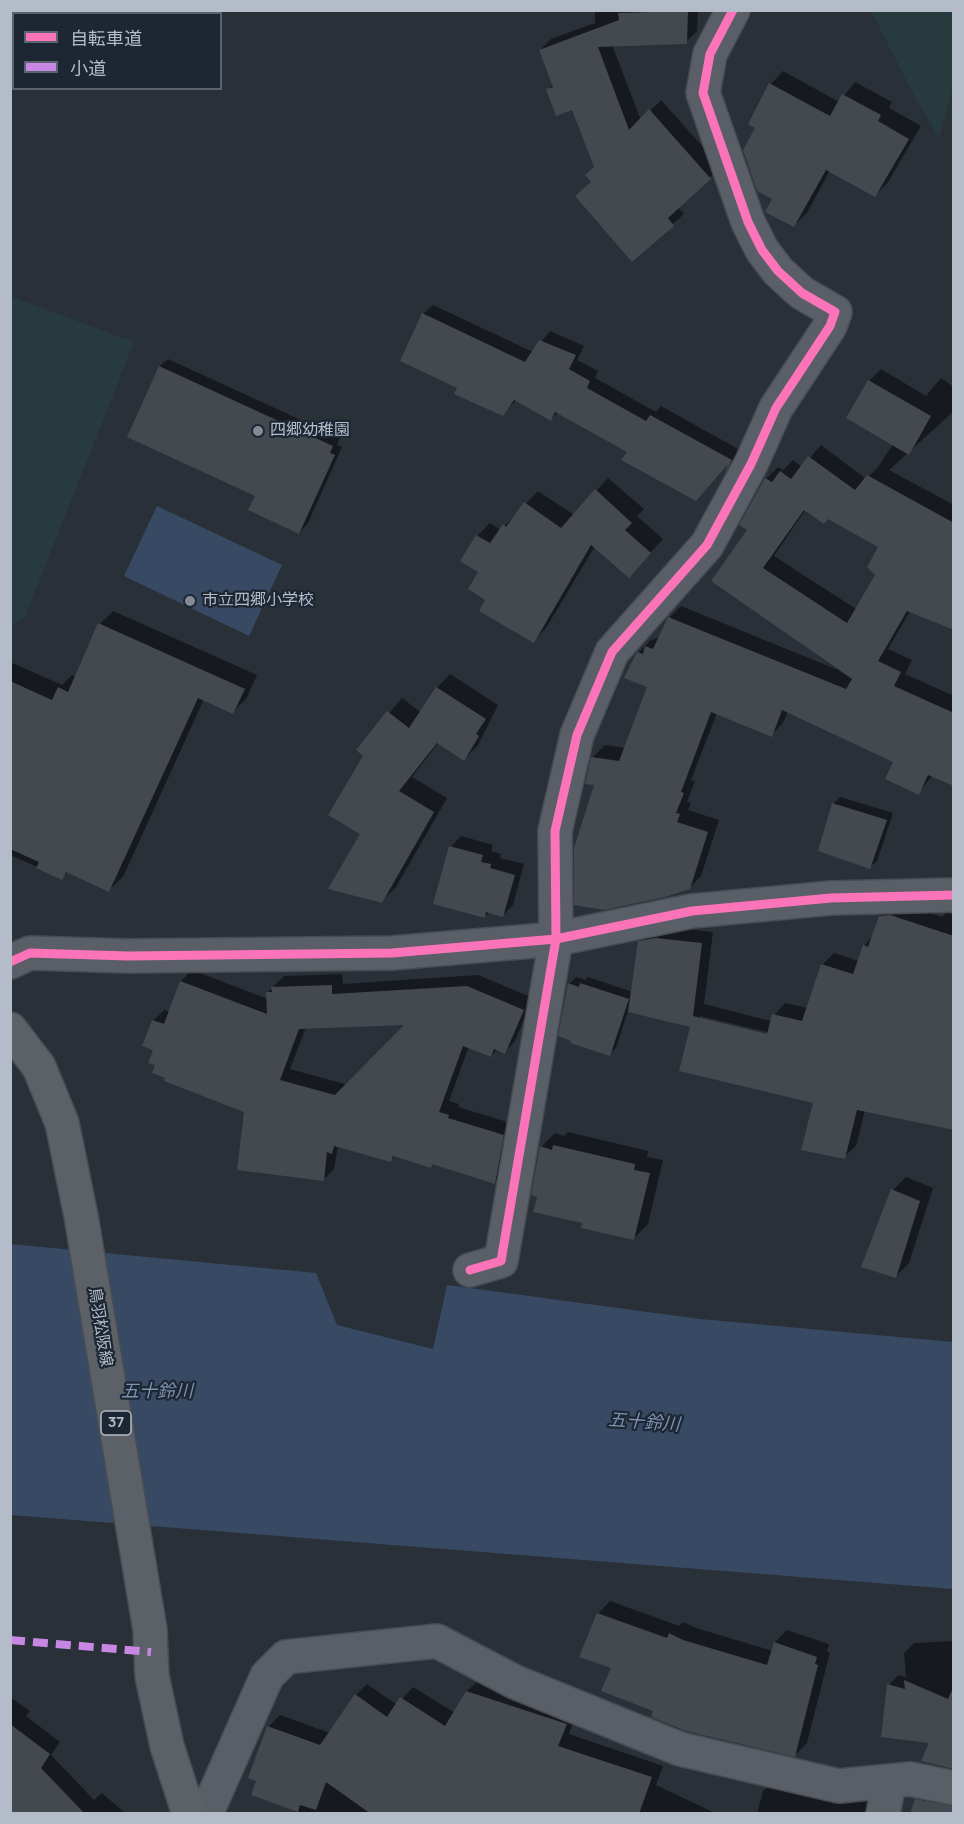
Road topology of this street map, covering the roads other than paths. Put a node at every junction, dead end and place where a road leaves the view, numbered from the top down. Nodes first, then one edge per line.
1 (733, 10) edge
2 (954, 895) edge
3 (556, 939) junction
4 (10, 962) edge
5 (10, 1029) edge
6 (470, 1270) dead end
7 (889, 1782) junction
8 (954, 1788) edge
9 (189, 1814) edge
10 (206, 1814) edge
11 (883, 1814) edge

1 - 3 street
2 - 3 street
3 - 4 street
3 - 6 street
5 - 9 main road, 鳥羽松阪線 / 37
7 - 8 street
7 - 10 street
7 - 11 street

